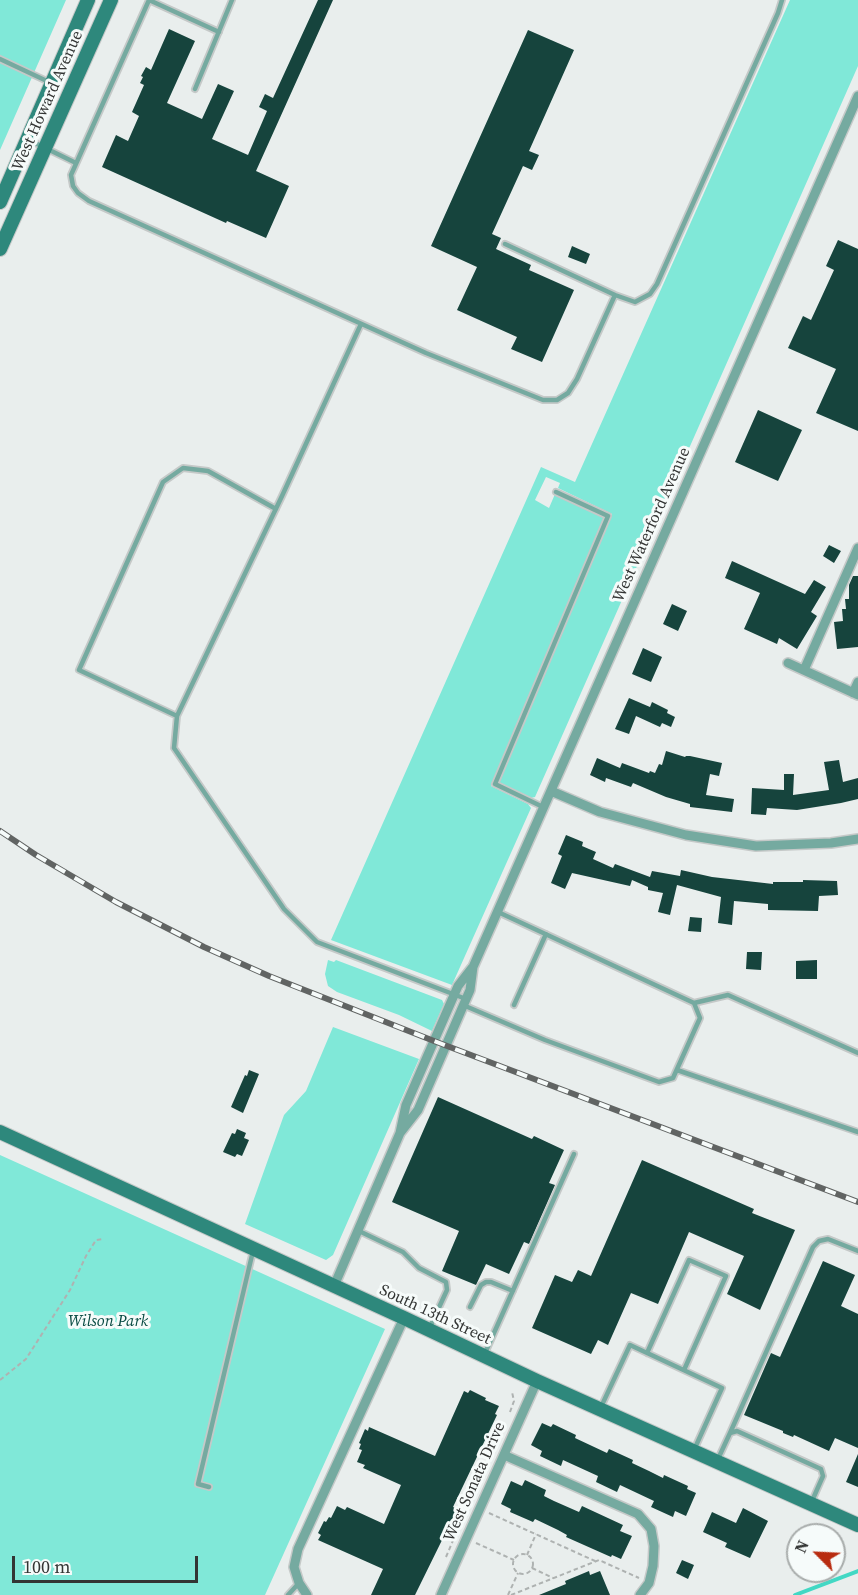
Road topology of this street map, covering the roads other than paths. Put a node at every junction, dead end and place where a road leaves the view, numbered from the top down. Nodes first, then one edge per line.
1 (88, 0) edge
2 (111, 0) edge
3 (149, 0) edge
4 (232, 0) edge
5 (782, 0) edge
6 (219, 32) junction
7 (0, 59) edge
8 (51, 83) junction
9 (195, 89) dead end
10 (858, 96) edge
11 (27, 139) junction
12 (45, 148) junction
13 (76, 163) junction
14 (0, 202) edge
15 (505, 244) dead end
16 (0, 249) edge
17 (615, 295) junction
18 (361, 324) junction
19 (556, 492) dead end
20 (276, 509) junction
21 (858, 548) edge
22 (788, 663) dead end
23 (804, 670) junction
24 (858, 682) edge
25 (856, 694) edge
26 (177, 716) junction
27 (551, 791) junction
28 (543, 807) junction
29 (858, 838) edge
30 (497, 912) junction
31 (546, 933) junction
32 (473, 967) junction
33 (455, 994) junction
34 (465, 1002) junction
35 (694, 1003) junction
36 (514, 1005) dead end
37 (858, 1053) edge
38 (676, 1070) junction
39 (0, 1132) edge
40 (858, 1132) edge
41 (400, 1133) junction
42 (574, 1154) dead end
43 (358, 1231) junction
44 (253, 1249) junction
45 (858, 1251) edge
46 (334, 1286) junction
47 (513, 1291) junction
48 (470, 1307) dead end
49 (404, 1318) junction
50 (429, 1330) junction
51 (647, 1353) junction
52 (484, 1356) junction
53 (684, 1370) junction
54 (537, 1381) junction
55 (600, 1409) junction
56 (730, 1432) junction
57 (694, 1451) junction
58 (504, 1455) junction
59 (717, 1461) junction
60 (209, 1487) dead end
61 (811, 1503) junction
62 (858, 1525) edge
63 (298, 1583) junction
64 (288, 1595) edge
65 (307, 1595) edge
66 (441, 1595) edge
67 (640, 1595) edge

1 - 8 street, West Howard Avenue
2 - 12 street, West Howard Avenue
3 - 6 lane
3 - 13 lane
4 - 6 lane
5 - 17 lane
6 - 9 lane
7 - 8 lane
8 - 11 street, West Howard Avenue
10 - 27 street, West Waterford Avenue
11 - 12 lane
11 - 14 street, West Howard Avenue
12 - 13 lane
12 - 16 street, West Howard Avenue
13 - 18 lane
15 - 17 lane
17 - 18 lane
18 - 20 lane
19 - 28 lane
20 - 26 lane
20 - 26 lane
21 - 23 street
22 - 23 street
23 - 25 street
24 - 25 street
26 - 33 lane
27 - 28 street, West Waterford Avenue
27 - 29 street
28 - 30 street, West Waterford Avenue
30 - 31 lane
30 - 32 street, West Waterford Avenue
31 - 35 lane
31 - 36 lane
32 - 33 street, West Waterford Avenue
32 - 34 street, West Waterford Avenue
33 - 34 lane
33 - 41 street, West Waterford Avenue
34 - 38 lane
34 - 41 street, West Waterford Avenue
35 - 37 lane
35 - 38 lane
38 - 40 lane
39 - 44 street, South 13th Street
41 - 43 street, West Waterford Avenue
42 - 47 lane
43 - 46 street, West Waterford Avenue
43 - 50 lane
44 - 46 street, South 13th Street
44 - 60 lane
45 - 56 lane
46 - 49 street, South 13th Street
47 - 48 lane
47 - 52 lane
49 - 50 street, South 13th Street
49 - 63 street
50 - 52 street, South 13th Street
51 - 53 lane
51 - 53 lane
51 - 55 lane
52 - 54 street, South 13th Street
53 - 57 lane
54 - 55 street, South 13th Street
54 - 58 street, West Sonata Drive
55 - 57 street, South 13th Street
56 - 59 lane
56 - 61 lane
57 - 59 street, South 13th Street
58 - 66 street, West Sonata Drive
58 - 67 street
59 - 61 street, South 13th Street
61 - 62 street, South 13th Street
63 - 64 lane
63 - 65 street

